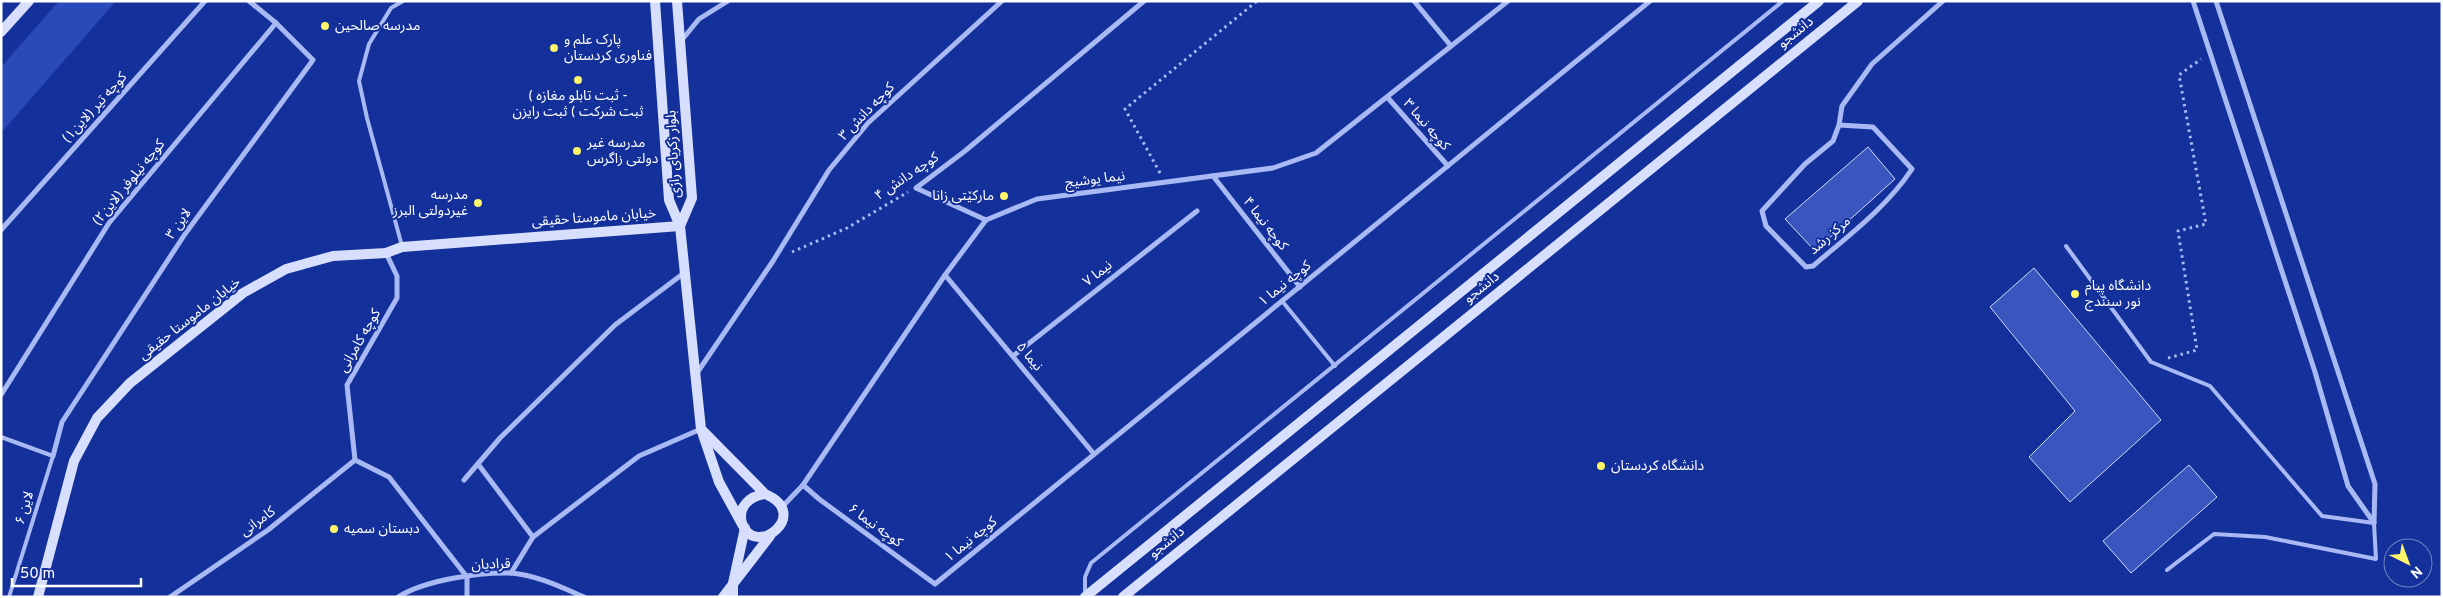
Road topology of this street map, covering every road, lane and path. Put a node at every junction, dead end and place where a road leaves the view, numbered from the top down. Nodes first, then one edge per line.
1 (29, 1) edge
2 (205, 1) edge
3 (249, 1) edge
4 (403, 1) edge
5 (655, 1) edge
6 (678, 1) edge
7 (728, 1) edge
8 (1002, 1) edge
9 (1144, 1) edge
10 (1257, 1) edge
11 (1414, 1) edge
12 (1508, 1) edge
13 (1650, 1) edge
14 (1783, 1) edge
15 (1819, 1) edge
16 (1858, 1) edge
17 (1943, 1) edge
18 (2193, 1) edge
19 (2216, 1) edge
20 (276, 23) junction
21 (1, 32) edge
22 (680, 42) junction
23 (1451, 46) junction
24 (2210, 53) junction
25 (1388, 98) junction
26 (1840, 125) junction
27 (1448, 166) junction
28 (1213, 176) junction
29 (1165, 182) junction
30 (916, 188) junction
31 (1197, 211) dead end
32 (986, 220) junction
33 (680, 226) junction
34 (1, 230) edge
35 (402, 246) junction
36 (2066, 246) dead end
37 (386, 253) junction
38 (773, 260) junction
39 (684, 272) junction
40 (945, 276) junction
41 (1300, 287) junction
42 (1282, 301) junction
43 (1013, 356) junction
44 (2151, 362) junction
45 (1335, 366) junction
46 (696, 374) junction
47 (1, 395) edge
48 (701, 429) junction
49 (1, 437) edge
50 (1094, 454) junction
51 (53, 456) junction
52 (355, 460) junction
53 (478, 464) junction
54 (464, 480) dead end
55 (803, 485) junction
56 (765, 494) junction
57 (782, 508) junction
58 (2374, 523) junction
59 (744, 526) junction
60 (770, 536) junction
61 (533, 537) junction
62 (2167, 570) dead end
63 (511, 573) junction
64 (467, 576) junction
65 (733, 583) junction
66 (935, 584) joint
67 (401, 596) edge
68 (9, 597) edge
69 (38, 597) edge
70 (170, 597) edge
71 (467, 597) edge
72 (584, 597) edge
73 (723, 597) edge
74 (733, 597) edge
75 (1085, 597) edge
76 (1123, 597) edge

1 - 21 street
2 - 34 street, کوچه تیر (لاین۱)
3 - 20 street
4 - 35 lane
5 - 33 street, بلوار زکریای رازی
6 - 22 street, بلوار زکریای رازی
7 - 22 street
8 - 38 street, کوچه دانش ۳
9 - 30 street, کوچه دانش ۴
10 - 29 path
11 - 23 street
12 - 23 street, نیما یوشیج
13 - 27 street, کوچه نیما ۱
14 - 45 lane
15 - 75 street, دانشجو
16 - 76 street, دانشجو
17 - 26 street, مرکز رشد
18 - 24 street
19 - 58 street
20 - 47 street, کوچه نیلوفر (لاین۲)
20 - 51 street, لاین ۳
22 - 33 street, بلوار زکریای رازی
23 - 25 street, نیما یوشیج
24 - 44 path
24 - 58 street
25 - 27 street, کوچه نیما ۳
25 - 28 street, نیما یوشیج
26 - 26 street, مرکز رشد
27 - 41 street, کوچه نیما ۱
28 - 29 street, نیما یوشیج
28 - 41 street, کوچه نیما ۴
29 - 32 street, نیما یوشیج
30 - 32 street
30 - 38 path, کوچه دانش ۴
31 - 43 street, نیما ۷
32 - 40 street
33 - 35 street, خیابان ماموستا حقیقی
33 - 39 street
35 - 37 street, خیابان ماموستا حقیقی
36 - 44 lane
37 - 52 street, کوچه کامرانی
37 - 69 street, خیابان ماموستا حقیقی
38 - 46 street
39 - 46 street
39 - 53 street
40 - 43 street, نیما ۵
40 - 55 street
41 - 42 street, کوچه نیما ۱
42 - 45 lane
42 - 50 street, کوچه نیما ۱
43 - 50 street, نیما ۵
44 - 58 lane
45 - 75 lane
46 - 48 street
48 - 56 street
48 - 59 street
48 - 61 street
49 - 51 lane
50 - 66 street, کوچه نیما ۱
51 - 68 lane, لاین ۶
52 - 64 street
52 - 70 street, کامرانی
53 - 54 street
53 - 61 street
55 - 57 street
55 - 66 street, کوچه نیما ۶
56 - 57 street
56 - 59 street
57 - 60 street
58 - 62 lane
59 - 60 street
59 - 65 street
60 - 65 street
61 - 63 street
63 - 64 street, قرادیان
63 - 72 street, قرادیان
64 - 67 street, قرادیان
64 - 71 street
65 - 73 street
65 - 74 street

